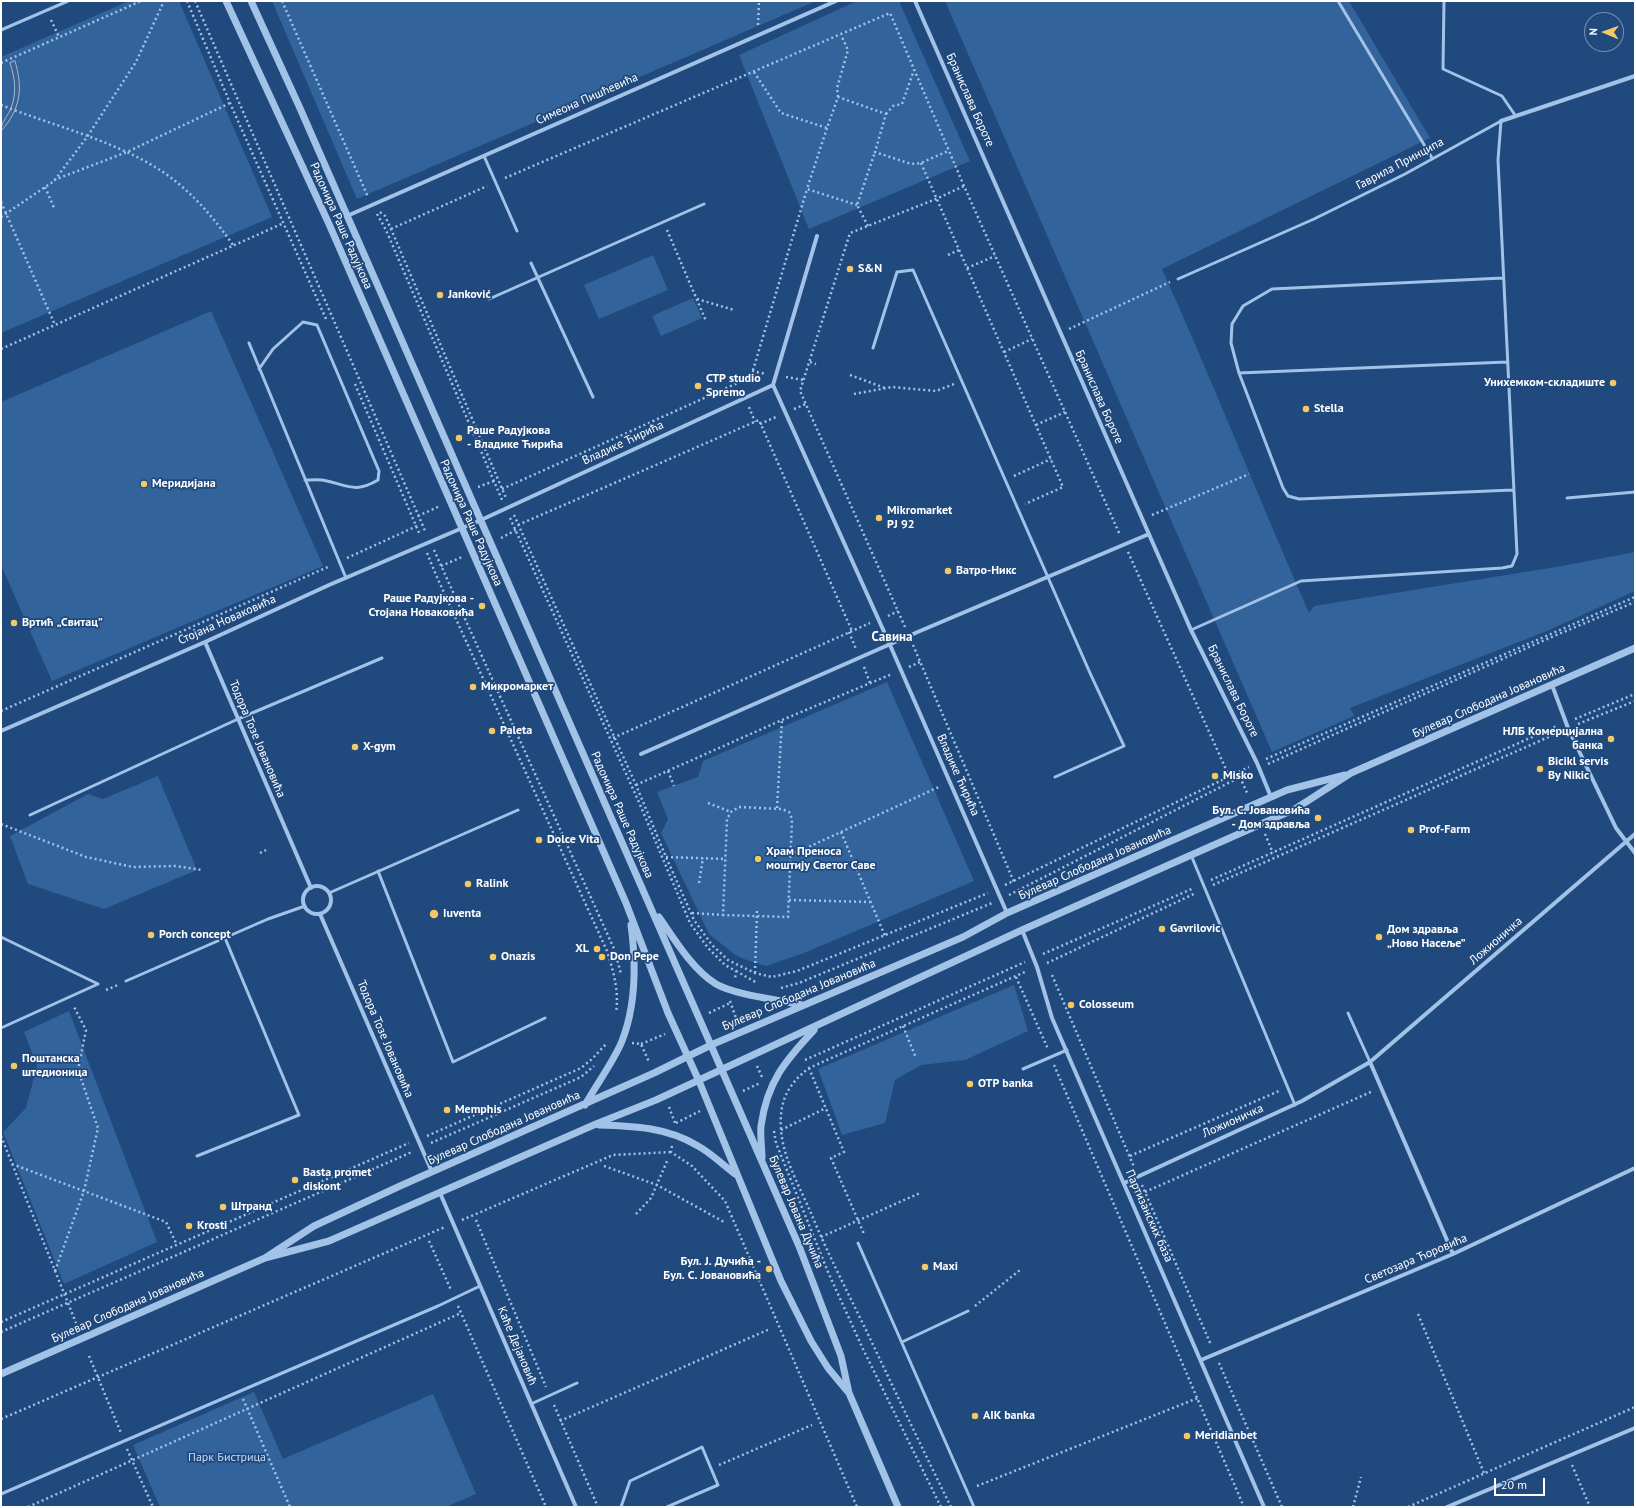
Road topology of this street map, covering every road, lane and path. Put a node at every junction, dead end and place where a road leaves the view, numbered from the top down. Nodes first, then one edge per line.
1 (68, 1) edge
2 (141, 1) edge
3 (164, 1) edge
4 (187, 1) edge
5 (195, 1) edge
6 (226, 1) edge
7 (251, 1) edge
8 (282, 1) edge
9 (759, 1) edge
10 (836, 1) edge
11 (915, 1) edge
12 (1338, 1) edge
13 (1444, 1) edge
14 (46, 10) junction
15 (1, 30) edge
16 (841, 34) dead end
17 (758, 35) junction
18 (59, 37) junction
19 (1, 62) edge
20 (914, 69) dead end
21 (754, 72) dead end
22 (1635, 76) edge
23 (838, 97) junction
24 (230, 103) junction
25 (2, 106) edge
26 (886, 114) junction
27 (1515, 115) junction
28 (1501, 121) junction
29 (827, 128) junction
30 (87, 137) junction
31 (948, 150) dead end
32 (127, 152) junction
33 (875, 152) junction
34 (484, 156) junction
35 (1432, 158) junction
36 (921, 163) junction
37 (54, 181) junction
38 (964, 186) dead end
39 (45, 187) junction
40 (807, 188) junction
41 (936, 199) junction
42 (1, 202) edge
43 (704, 204) dead end
44 (372, 205) junction
45 (858, 205) junction
46 (55, 210) dead end
47 (6, 213) junction
48 (1, 214) edge
49 (347, 216) junction
50 (1, 217) edge
51 (663, 222) junction
52 (284, 223) junction
53 (868, 226) junction
54 (517, 231) dead end
55 (817, 236) dead end
56 (233, 245) junction
57 (959, 250) junction
58 (948, 254) dead end
59 (995, 256) dead end
60 (531, 263) dead end
61 (967, 268) junction
62 (538, 278) junction
63 (1503, 278) junction
64 (1178, 279) joint
65 (489, 299) dead end
66 (696, 299) junction
67 (734, 310) dead end
68 (764, 319) dead end
69 (768, 320) junction
70 (706, 321) dead end
71 (55, 325) junction
72 (329, 325) dead end
73 (1060, 333) junction
74 (1032, 339) dead end
75 (249, 343) dead end
76 (873, 348) dead end
77 (1, 349) edge
78 (1004, 352) junction
79 (810, 362) junction
80 (1507, 362) junction
81 (816, 364) dead end
82 (259, 368) junction
83 (1239, 373) junction
84 (850, 375) dead end
85 (962, 380) junction
86 (354, 383) dead end
87 (773, 385) junction
88 (886, 388) junction
89 (854, 394) dead end
90 (593, 397) dead end
91 (1065, 412) dead end
92 (1036, 425) junction
93 (1051, 460) junction
94 (1249, 474) dead end
95 (305, 480) junction
96 (1006, 480) junction
97 (502, 489) junction
98 (1513, 490) junction
99 (1635, 492) edge
100 (1567, 498) dead end
101 (1018, 506) junction
102 (508, 508) junction
103 (1142, 519) junction
104 (481, 520) junction
105 (518, 525) junction
106 (417, 526) junction
107 (461, 529) junction
108 (1148, 534) junction
109 (430, 542) junction
110 (424, 544) junction
111 (339, 561) junction
112 (1049, 576) junction
113 (346, 578) junction
114 (1635, 596) edge
115 (1635, 602) edge
116 (898, 611) junction
117 (878, 619) junction
118 (1191, 630) junction
119 (852, 631) junction
120 (909, 636) junction
121 (205, 642) junction
122 (890, 645) junction
123 (1635, 648) edge
124 (382, 658) dead end
125 (920, 662) junction
126 (901, 670) junction
127 (1552, 685) junction
128 (1635, 694) edge
129 (1635, 701) edge
130 (1, 710) edge
131 (238, 719) junction
132 (782, 720) junction
133 (1566, 722) junction
134 (1568, 728) junction
135 (1, 731) edge
136 (613, 738) junction
137 (642, 754) dead end
138 (1257, 763) junction
139 (1259, 768) junction
140 (668, 771) junction
141 (1351, 773) junction
142 (1055, 777) dead end
143 (950, 782) junction
144 (636, 785) junction
145 (674, 786) dead end
146 (1270, 798) junction
147 (708, 803) dead end
148 (777, 808) junction
149 (518, 810) dead end
150 (731, 812) junction
151 (30, 816) dead end
152 (1, 824) edge
153 (841, 832) junction
154 (1635, 834) edge
155 (1626, 842) junction
156 (266, 850) dead end
157 (260, 853) dead end
158 (1635, 853) edge
159 (791, 855) junction
160 (1191, 855) junction
161 (666, 857) junction
162 (703, 858) junction
163 (725, 858) junction
164 (202, 870) dead end
165 (378, 871) junction
166 (1014, 882) junction
167 (699, 883) dead end
168 (1202, 884) junction
169 (311, 888) junction
170 (996, 889) junction
171 (329, 893) junction
172 (1001, 899) junction
173 (789, 900) junction
174 (870, 902) junction
175 (649, 904) junction
176 (304, 906) junction
177 (757, 911) dead end
178 (630, 912) junction
179 (1007, 913) junction
180 (320, 914) junction
181 (691, 914) junction
182 (723, 915) junction
183 (757, 916) junction
184 (1022, 930) junction
185 (885, 936) junction
186 (1, 937) edge
187 (225, 938) junction
188 (1034, 958) junction
189 (1046, 963) dead end
190 (736, 971) junction
191 (755, 973) junction
192 (621, 976) dead end
193 (1016, 976) dead end
194 (126, 981) dead end
195 (758, 984) dead end
196 (778, 989) dead end
197 (732, 990) junction
198 (73, 1004) dead end
199 (803, 1005) junction
200 (1348, 1012) dead end
201 (546, 1018) dead end
202 (615, 1018) dead end
203 (903, 1026) dead end
204 (816, 1027) junction
205 (1, 1028) edge
206 (741, 1032) junction
207 (610, 1039) dead end
208 (711, 1045) junction
209 (1067, 1050) junction
210 (752, 1056) junction
211 (688, 1057) junction
212 (1051, 1057) junction
213 (916, 1058) dead end
214 (806, 1059) dead end
215 (824, 1060) dead end
216 (1370, 1062) junction
217 (809, 1068) junction
218 (1023, 1069) dead end
219 (723, 1070) junction
220 (581, 1077) dead end
221 (698, 1081) junction
222 (772, 1084) junction
223 (1382, 1087) junction
224 (1287, 1088) junction
225 (585, 1105) junction
226 (1295, 1105) junction
227 (826, 1108) junction
228 (596, 1124) junction
229 (773, 1124) dead end
230 (781, 1130) junction
231 (1, 1136) edge
232 (417, 1140) junction
233 (420, 1148) junction
234 (671, 1152) dead end
235 (197, 1156) dead end
236 (1130, 1156) junction
237 (668, 1159) dead end
238 (762, 1162) junction
239 (12, 1164) junction
240 (604, 1166) dead end
241 (1635, 1168) edge
242 (432, 1172) junction
243 (737, 1176) junction
244 (1138, 1176) junction
245 (1124, 1183) junction
246 (657, 1185) junction
247 (84, 1191) junction
248 (1145, 1192) junction
249 (440, 1193) junction
250 (920, 1194) dead end
251 (725, 1202) dead end
252 (636, 1214) dead end
253 (476, 1220) dead end
254 (858, 1221) junction
255 (724, 1222) dead end
256 (453, 1224) junction
257 (821, 1237) junction
258 (429, 1242) dead end
259 (858, 1243) dead end
260 (177, 1245) junction
261 (1453, 1254) junction
262 (265, 1258) junction
263 (1020, 1270) dead end
264 (55, 1271) junction
265 (480, 1286) junction
266 (64, 1294) junction
267 (454, 1298) junction
268 (68, 1302) junction
269 (968, 1311) joint
270 (461, 1313) junction
271 (1418, 1314) dead end
272 (1, 1322) edge
273 (76, 1323) dead end
274 (770, 1329) dead end
275 (1, 1332) edge
276 (902, 1342) junction
277 (1215, 1354) junction
278 (89, 1356) dead end
279 (1201, 1360) junction
280 (1, 1374) edge
281 (98, 1377) junction
282 (577, 1383) dead end
283 (240, 1391) junction
284 (849, 1393) junction
285 (550, 1395) junction
286 (1198, 1398) junction
287 (531, 1404) junction
288 (1635, 1407) edge
289 (247, 1408) junction
290 (1, 1419) edge
291 (560, 1421) junction
292 (812, 1425) dead end
293 (1635, 1428) edge
294 (124, 1441) junction
295 (1568, 1456) junction
296 (132, 1460) junction
297 (712, 1469) junction
298 (1484, 1473) junction
299 (1361, 1476) dead end
300 (977, 1486) dead end
301 (1, 1494) edge
302 (28, 1507) edge
303 (153, 1507) edge
304 (290, 1507) edge
305 (546, 1507) edge
306 (576, 1507) edge
307 (598, 1507) edge
308 (622, 1507) edge
309 (667, 1507) edge
310 (857, 1507) edge
311 (898, 1507) edge
312 (941, 1507) edge
313 (950, 1507) edge
314 (974, 1507) edge
315 (1244, 1507) edge
316 (1264, 1507) edge
317 (1282, 1507) edge
318 (1353, 1507) edge
319 (1408, 1507) edge
320 (1448, 1507) edge
321 (1590, 1507) edge

1 - 14 lane
2 - 18 path
3 - 30 path
4 - 24 path
5 - 109 path
6 - 107 street, Радомира Раше Радујкова
7 - 49 street, Радомира Раше Радујкова
8 - 44 path
9 - 17 path
10 - 17 street, Симеона Пишћевића
11 - 73 street, Бранислава Бороте
12 - 35 lane
13 - 27 lane
14 - 15 lane
14 - 18 path
16 - 23 path
17 - 34 street, Симеона Пишћевића
18 - 19 path
20 - 26 path
21 - 29 path
22 - 27 street, Гаврила Принципа
23 - 26 path
23 - 29 path
24 - 32 path
24 - 52 path
25 - 30 path
26 - 33 path
27 - 28 street, Гаврила Принципа
28 - 35 lane, Гаврила Принципа
28 - 63 lane
29 - 40 path
30 - 32 path
30 - 37 path
31 - 36 path
32 - 37 path
32 - 56 path
33 - 36 path
33 - 45 path
34 - 44 street, Симеона Пишћевића
34 - 54 lane
35 - 64 lane, Гаврила Принципа
36 - 41 path
37 - 39 path
38 - 41 path
39 - 46 path
39 - 47 path
40 - 45 path
40 - 69 path
41 - 53 path
41 - 57 path
42 - 47 path
43 - 51 lane
44 - 49 street, Симеона Пишћевића
44 - 97 path
44 - 102 path
45 - 53 path
47 - 48 path
47 - 50 path
47 - 71 path
49 - 104 street, Радомира Раше Радујкова
51 - 62 lane
51 - 66 path
52 - 56 path
52 - 72 path
53 - 79 path
55 - 87 street
56 - 71 path
57 - 58 path
57 - 61 path
59 - 61 path
60 - 62 lane
61 - 78 path
62 - 65 lane
62 - 90 lane
63 - 80 lane
63 - 83 lane
64 - 73 path
66 - 67 path
66 - 70 path
68 - 69 path
69 - 97 path
71 - 77 path
73 - 103 street, Бранислава Бороте
74 - 78 path
75 - 82 lane
76 - 85 lane
78 - 92 path
79 - 81 path
79 - 116 path
80 - 83 lane
80 - 98 lane
82 - 95 lane
82 - 95 lane
83 - 98 lane
84 - 88 path
85 - 88 path
85 - 96 lane
86 - 106 path
87 - 102 street, Владике Ћирића
87 - 117 street, Владике Ћирића
88 - 89 path
91 - 92 path
92 - 93 path
93 - 96 path
93 - 101 path
94 - 103 path
95 - 111 lane
96 - 101 lane
97 - 102 path
98 - 118 lane
99 - 100 lane
101 - 112 lane
102 - 104 street, Владике Ћирића
102 - 105 path
102 - 190 path
103 - 108 street, Бранислава Бороте
104 - 107 street, Владике Ћирића
104 - 175 street, Радомира Раше Радујкова
105 - 119 path
105 - 136 path
106 - 110 path
106 - 111 path
107 - 109 street, Стојана Новаковића
107 - 178 street, Радомира Раше Радујкова
108 - 112 street
108 - 118 street, Бранислава Бороте
109 - 110 street, Стојана Новаковића
109 - 192 path
110 - 113 street, Стојана Новаковића
110 - 202 path
111 - 113 lane
111 - 130 path
112 - 120 street
112 - 142 lane
113 - 121 street, Стојана Новаковића
114 - 138 path
115 - 139 path
116 - 117 path
116 - 120 path
117 - 119 path
117 - 122 street, Владике Ћирића
118 - 138 street, Бранислава Бороте
119 - 136 path
120 - 122 street
120 - 125 path
121 - 131 street, Тодора Тозе Јовановића
121 - 135 street, Стојана Новаковића
122 - 126 street, Владике Ћирића
122 - 137 street
123 - 127 street, Булевар Слободана Јовановића
124 - 131 lane
125 - 126 path
125 - 166 path
126 - 132 path
126 - 143 street, Владике Ћирића
127 - 133 street
127 - 141 street, Булевар Слободана Јовановића
128 - 133 path
129 - 134 path
131 - 151 lane
131 - 169 street, Тодора Тозе Јовановића
132 - 140 path
132 - 148 path
133 - 134 street
133 - 168 path
134 - 155 street
136 - 144 path
138 - 139 street, Бранислава Бороте
138 - 166 path
139 - 146 street, Бранислава Бороте
139 - 172 path
140 - 144 path
140 - 145 path
141 - 146 street, Булевар Слободана Јовановића
141 - 160 street, Булевар Слободана Јовановића
143 - 153 path
143 - 170 street, Владике Ћирића
144 - 161 path
146 - 179 street, Булевар Слободана Јовановића
147 - 150 path
148 - 150 path
148 - 159 path
149 - 165 lane
150 - 163 path
152 - 164 path
153 - 159 path
153 - 174 path
154 - 155 street, Ложионичка
155 - 158 street
155 - 216 street, Ложионичка
156 - 157 path
159 - 173 path
160 - 168 lane
160 - 184 street, Булевар Слободана Јовановића
161 - 162 path
161 - 181 path
162 - 163 path
162 - 167 path
163 - 182 path
165 - 171 lane
165 - 201 lane
166 - 170 path
168 - 188 path
168 - 224 lane
169 - 171 street
169 - 176 street
170 - 172 street, Владике Ћирића
170 - 185 path
171 - 180 street
172 - 179 street, Владике Ћирића
172 - 196 path
173 - 174 path
173 - 183 path
174 - 185 path
175 - 197 street
175 - 208 street, Радомира Раше Радујкова
176 - 180 street
176 - 187 lane
177 - 183 path
178 - 211 street, Радомира Раше Радујкова
178 - 225 street
179 - 199 street, Булевар Слободана Јовановића
180 - 232 street, Тодора Тозе Јовановића
181 - 182 path
181 - 191 path
182 - 183 path
183 - 191 path
184 - 188 street, Партизанских база
184 - 204 street, Булевар Слободана Јовановића
185 - 191 path
186 - 205 lane
187 - 194 lane
187 - 235 lane
188 - 209 street, Партизанских база
188 - 214 path
189 - 236 path
190 - 195 path
190 - 197 path
193 - 212 path
197 - 199 street
197 - 206 path
198 - 247 path
199 - 206 street, Булевар Слободана Јовановића
200 - 216 lane
203 - 213 path
204 - 210 street, Булевар Слободана Јовановића
204 - 222 street
206 - 208 street, Булевар Слободана Јовановића
207 - 232 path
208 - 211 street, Булевар Слободана Јовановића
208 - 219 street, Булевар Јована Дучића
209 - 212 lane
209 - 245 street, Партизанских база
210 - 219 street, Булевар Слободана Јовановића
210 - 222 path
211 - 221 street, Булевар Јована Дучића
211 - 225 street, Булевар Слободана Јовановића
212 - 218 lane
212 - 286 path
215 - 217 path
216 - 223 street
216 - 226 street, Ложионичка
217 - 227 path
217 - 230 path
219 - 221 street, Булевар Слободана Јовановића
219 - 238 street, Булевар Јована Дучића
220 - 233 path
221 - 228 street, Булевар Слободана Јовановића
221 - 243 street, Булевар Јована Дучића
222 - 238 street
223 - 248 path
223 - 261 street
224 - 226 lane
224 - 236 path
225 - 242 street, Булевар Слободана Јовановића
226 - 244 street, Ложионичка
227 - 230 path
227 - 254 path
228 - 243 street
228 - 249 street, Булевар Слободана Јовановића
229 - 312 path
230 - 257 path
231 - 239 path
232 - 233 street, Тодора Тозе Јовановића
232 - 260 path
233 - 242 street, Тодора Тозе Јовановића
233 - 268 path
234 - 256 path
236 - 244 path
237 - 246 path
238 - 284 street, Булевар Јована Дучића
239 - 247 path
239 - 264 path
240 - 246 path
241 - 261 street, Светозара Ћоровића
242 - 262 street, Булевар Слободана Јовановића
243 - 284 street, Булевар Јована Дучића
244 - 245 street, Ложионичка
244 - 248 path
245 - 279 street, Партизанских база
246 - 252 path
246 - 255 path
247 - 260 path
247 - 264 path
248 - 277 path
249 - 256 street, Каће Дејановић
249 - 262 street, Булевар Слободана Јовановића
250 - 254 path
251 - 310 path
253 - 285 path
254 - 257 path
256 - 265 street, Каће Дејановић
256 - 281 path
257 - 313 path
258 - 267 path
259 - 276 lane
260 - 266 path
261 - 277 street, Светозара Ћоровића
262 - 280 street, Булевар Слободана Јовановића
263 - 269 path
264 - 266 path
265 - 267 lane
265 - 287 street, Каће Дејановић
266 - 268 path
266 - 272 path
267 - 270 path
267 - 283 lane
268 - 273 path
268 - 275 path
269 - 276 lane
270 - 289 path
270 - 305 path
271 - 298 path
274 - 291 path
276 - 314 lane
277 - 279 street, Светозара Ћоровића
277 - 317 path
278 - 281 path
279 - 316 street, Партизанских база
281 - 290 path
281 - 294 path
282 - 285 lane
283 - 289 path
283 - 294 lane
284 - 311 street, Булевар Јована Дучића
285 - 287 lane
285 - 291 path
286 - 300 path
286 - 315 path
287 - 306 street, Каће Дејановић
288 - 298 path
289 - 296 path
289 - 304 path
291 - 307 path
292 - 297 path
293 - 295 street
294 - 296 path
294 - 301 lane
295 - 320 street
295 - 321 path
296 - 302 path
296 - 303 path
297 - 308 lane
297 - 309 lane
298 - 319 path
299 - 318 path

